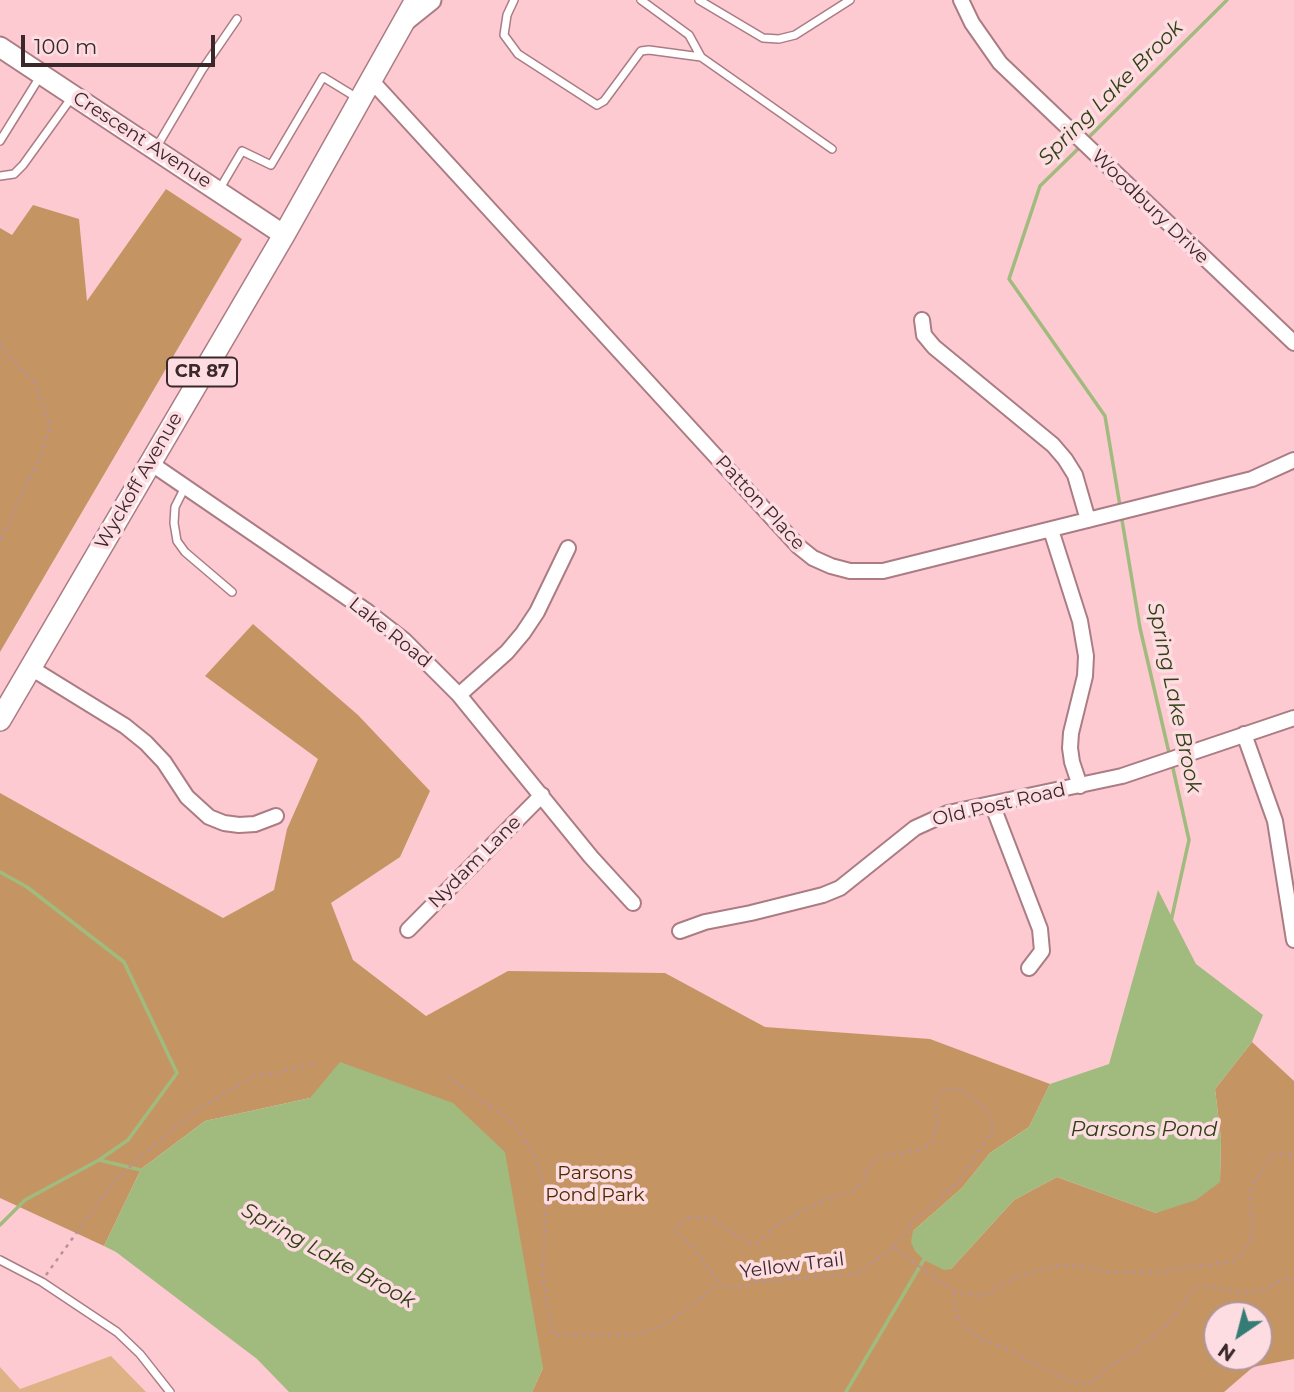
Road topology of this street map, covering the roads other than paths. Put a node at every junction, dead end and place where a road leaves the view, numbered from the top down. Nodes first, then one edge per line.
1 (416, 0) edge
2 (431, 0) edge
3 (514, 0) edge
4 (641, 0) edge
5 (699, 0) edge
6 (850, 0) edge
7 (961, 0) edge
8 (237, 19) dead end
9 (403, 23) junction
10 (2, 51) edge
11 (701, 57) junction
12 (42, 74) junction
13 (370, 79) junction
14 (74, 95) junction
15 (359, 99) junction
16 (0, 141) edge
17 (156, 149) junction
18 (832, 149) dead end
19 (0, 176) edge
20 (218, 191) junction
21 (284, 235) junction
22 (922, 320) dead end
23 (1294, 343) edge
24 (1294, 460) edge
25 (149, 462) junction
26 (185, 487) junction
27 (1088, 520) junction
28 (1051, 530) junction
29 (568, 548) dead end
30 (232, 592) dead end
31 (31, 668) junction
32 (458, 695) junction
33 (1294, 718) edge
34 (0, 720) edge
35 (1244, 734) junction
36 (1080, 786) junction
37 (542, 795) junction
38 (992, 804) junction
39 (276, 816) dead end
40 (633, 902) dead end
41 (408, 930) dead end
42 (681, 931) dead end
43 (1294, 940) edge
44 (1029, 968) dead end
45 (0, 1260) edge
46 (170, 1392) edge

1 - 9 main road, Wyckoff Avenue / CR 87
2 - 9 street, Wyckoff Avenue / CR 87
3 - 11 lane
4 - 11 lane
5 - 6 lane
7 - 23 street, Woodbury Drive
8 - 17 lane
9 - 13 main road, Wyckoff Avenue / CR 87
10 - 12 street, Crescent Avenue
11 - 18 lane
12 - 14 street, Crescent Avenue
12 - 16 lane
13 - 15 main road, Wyckoff Avenue / CR 87
13 - 28 street, Patton Place
14 - 17 street, Crescent Avenue
14 - 19 lane
15 - 20 lane
15 - 21 main road, Wyckoff Avenue / CR 87
17 - 20 street, Crescent Avenue
20 - 21 street, Crescent Avenue
21 - 25 main road, Wyckoff Avenue / CR 87
22 - 27 street
24 - 27 street, Patton Place
25 - 26 street, Lake Road
25 - 31 main road, Wyckoff Avenue / CR 87
26 - 30 lane
26 - 32 street, Lake Road
27 - 28 street, Patton Place
28 - 36 street
29 - 32 street
31 - 34 main road, Wyckoff Avenue / CR 87
31 - 39 street
32 - 37 street, Lake Road
33 - 35 street, Old Post Road
35 - 36 street, Old Post Road
35 - 43 street
36 - 38 street, Old Post Road
37 - 40 street, Lake Road
37 - 41 street, Nydam Lane
38 - 42 street, Old Post Road
38 - 44 street
45 - 46 lane

